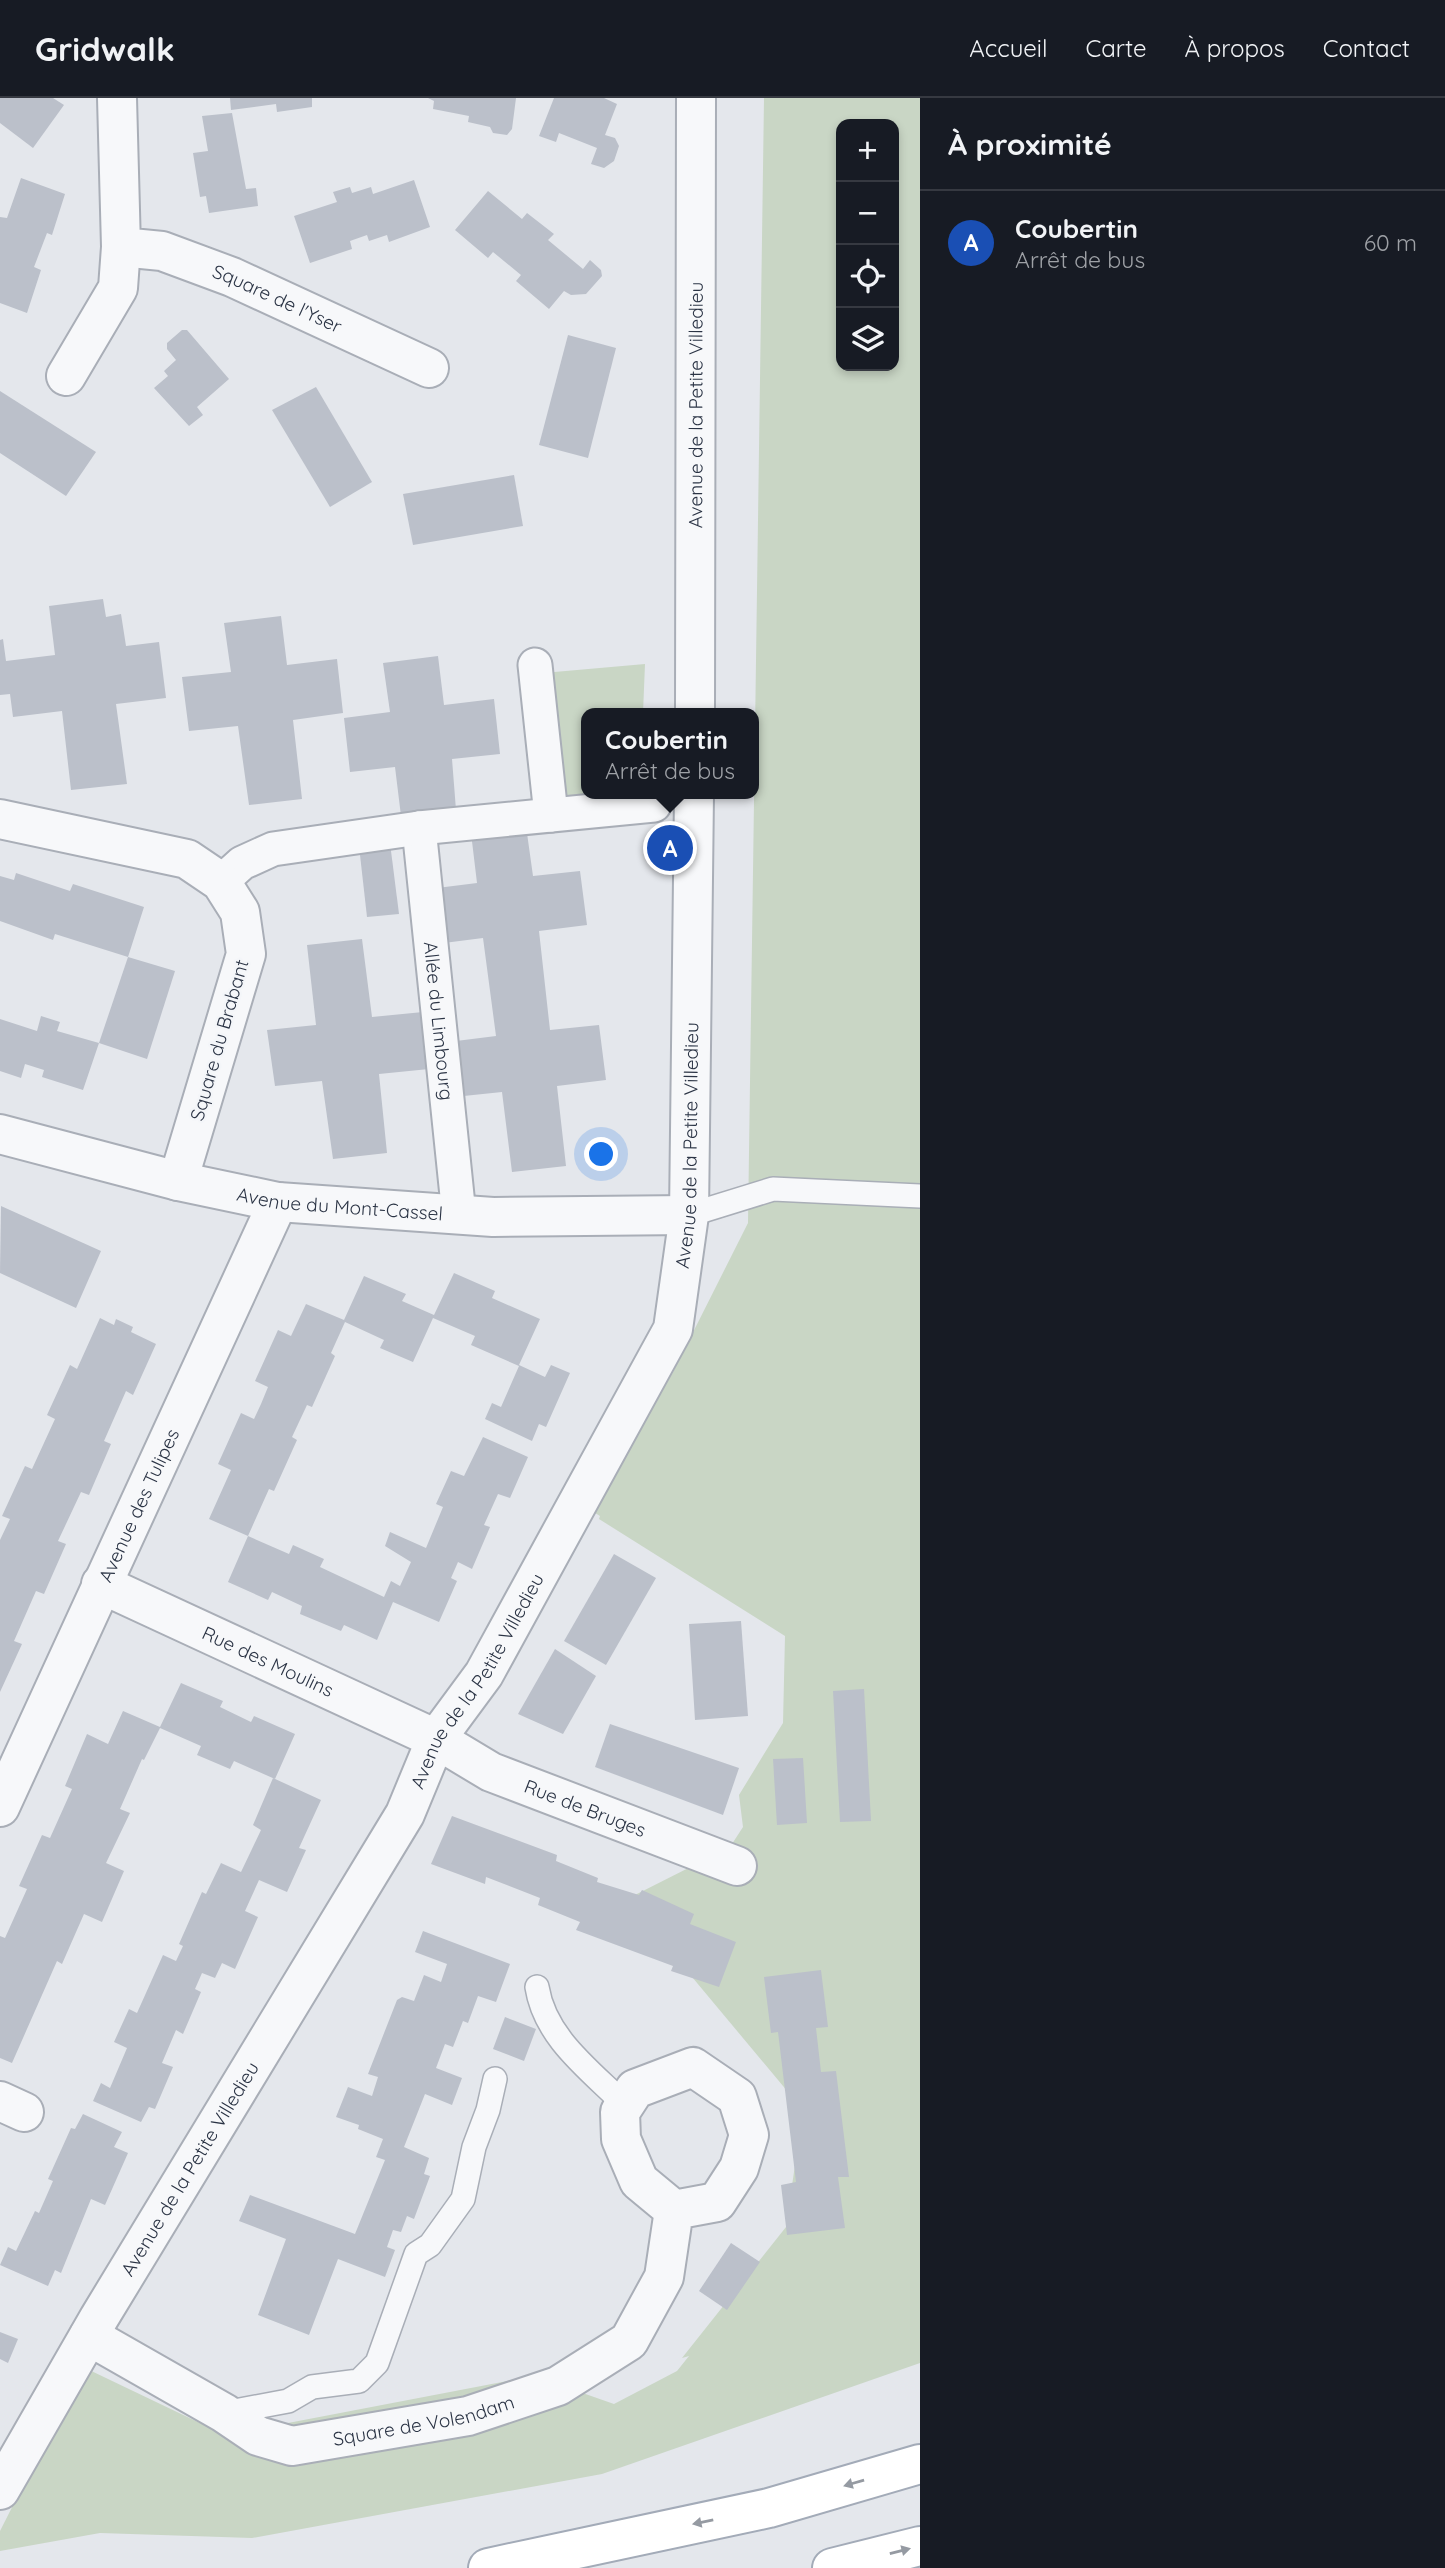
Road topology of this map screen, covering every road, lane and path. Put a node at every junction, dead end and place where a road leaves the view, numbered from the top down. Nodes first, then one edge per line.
1 (117, 98) edge
2 (696, 98) edge
3 (121, 247) junction
4 (429, 368) dead end
5 (66, 376) dead end
6 (536, 665) dead end
7 (695, 708) edge
8 (694, 799) edge
9 (654, 805) dead end
10 (551, 815) junction
11 (0, 819) edge
12 (419, 828) junction
13 (221, 882) junction
14 (0, 1134) edge
15 (178, 1181) junction
16 (920, 1196) edge
17 (278, 1202) junction
18 (459, 1215) junction
19 (690, 1215) junction
20 (101, 1584) junction
21 (436, 1739) junction
22 (0, 1807) edge
23 (737, 1866) dead end
24 (537, 1987) dead end
25 (495, 2079) dead end
26 (625, 2105) junction
27 (674, 2210) junction
28 (89, 2336) junction
29 (224, 2413) junction
30 (9, 2454) edge
31 (920, 2464) edge
32 (0, 2490) edge
33 (920, 2546) edge
34 (488, 2568) edge
35 (832, 2568) edge

1 - 3 street
2 - 7 street, Avenue de la Petite Villedieu
3 - 4 street, Square de l'Yser
3 - 5 street
6 - 10 street
8 - 19 street, Avenue de la Petite Villedieu
9 - 10 street
10 - 12 street
11 - 13 street, Square du Brabant
12 - 13 street
12 - 18 street, Allée du Limbourg
13 - 15 street, Square du Brabant
14 - 15 street, Avenue du Mont-Cassel
15 - 17 street, Avenue du Mont-Cassel
16 - 19 lane
17 - 18 street, Avenue du Mont-Cassel
17 - 20 street, Avenue des Tulipes
18 - 19 street, Avenue du Mont-Cassel
19 - 21 street, Avenue de la Petite Villedieu
20 - 21 street, Rue des Moulins
20 - 22 street, Avenue des Tulipes
21 - 23 street, Rue de Bruges
21 - 28 street, Avenue de la Petite Villedieu
24 - 26 lane
25 - 29 lane
26 - 27 street
26 - 27 street
27 - 29 street, Square de Volendam
28 - 29 street, Square de Volendam
28 - 30 street, Avenue de la Petite Villedieu
30 - 32 street, Avenue de la Petite Villedieu
31 -> 34 main road
35 -> 33 main road

